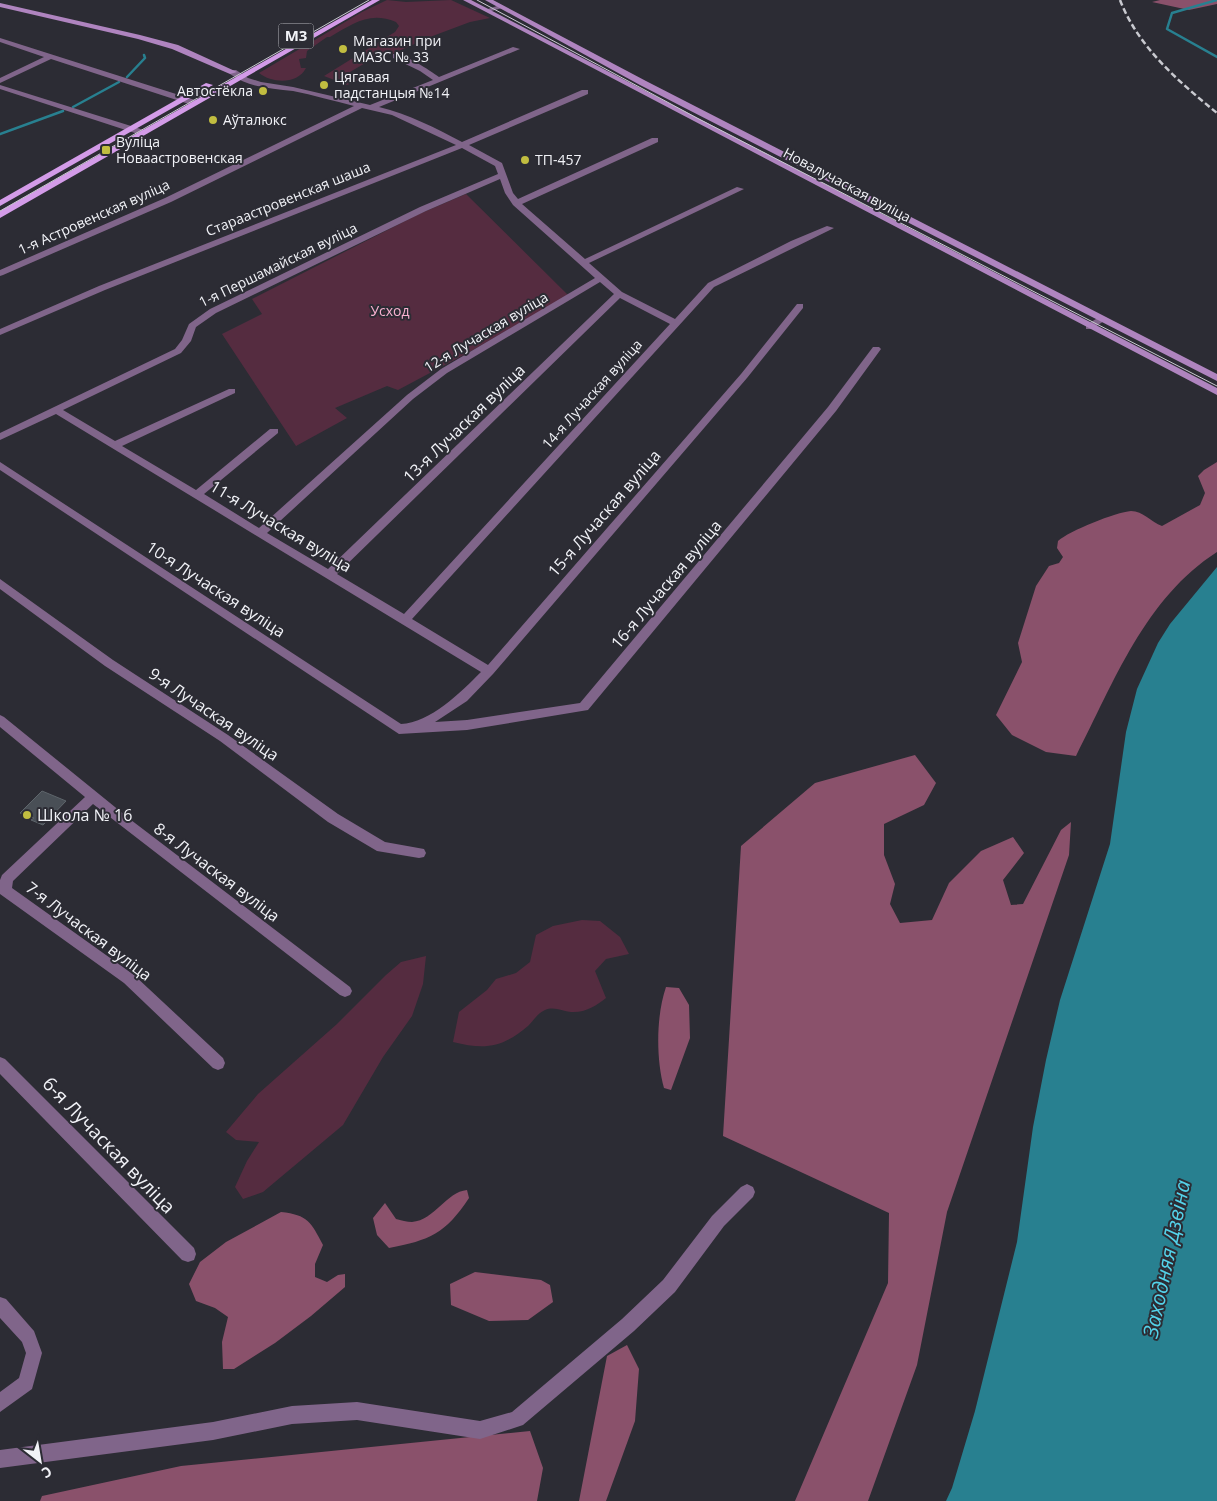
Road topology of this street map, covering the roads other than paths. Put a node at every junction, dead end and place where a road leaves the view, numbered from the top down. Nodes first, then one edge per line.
1 (377, 0) edge
2 (466, 0) edge
3 (488, 0) edge
4 (0, 6) edge
5 (500, 6) junction
6 (488, 10) junction
7 (2, 42) edge
8 (516, 49) dead end
9 (51, 56) junction
10 (396, 56) dead end
11 (239, 73) junction
12 (438, 80) junction
13 (0, 81) edge
14 (0, 87) edge
15 (585, 92) dead end
16 (184, 99) junction
17 (196, 103) junction
18 (361, 105) junction
19 (372, 107) junction
20 (163, 110) junction
21 (175, 115) junction
22 (131, 129) junction
23 (144, 133) junction
24 (655, 140) dead end
25 (462, 145) junction
26 (503, 175) junction
27 (740, 189) dead end
28 (0, 203) edge
29 (516, 203) junction
30 (0, 215) edge
31 (830, 228) dead end
32 (585, 262) junction
33 (0, 274) edge
34 (601, 278) junction
35 (619, 294) junction
36 (800, 306) dead end
37 (1101, 319) junction
38 (675, 323) junction
39 (1089, 326) junction
40 (0, 332) edge
41 (876, 349) dead end
42 (1217, 378) edge
43 (232, 391) dead end
44 (1217, 392) edge
45 (56, 410) junction
46 (274, 431) dead end
47 (0, 437) edge
48 (115, 445) junction
49 (0, 465) edge
50 (196, 495) junction
51 (260, 533) junction
52 (330, 574) junction
53 (0, 583) edge
54 (406, 619) junction
55 (489, 671) junction
56 (0, 720) edge
57 (418, 727) junction
58 (94, 797) junction
59 (419, 853) dead end
60 (345, 991) dead end
61 (218, 1062) dead end
62 (0, 1064) edge
63 (747, 1192) dead end
64 (188, 1254) dead end
65 (0, 1305) edge
66 (0, 1403) edge
67 (0, 1459) edge

1 - 11 main road, М3
2 - 6 main road, Новалучаская вуліца
3 - 5 main road, Новалучаская вуліца
4 - 11 main road
5 - 6 street
5 - 37 main road, Новалучаская вуліца
6 - 39 main road, Новалучаская вуліца
7 - 9 street
8 - 12 street
9 - 13 street
9 - 16 street
10 - 12 street
11 - 16 main road, М3
11 - 17 main road, М3
11 - 18 street
12 - 19 street
14 - 22 street
15 - 25 street, Стараастровенская шаша
16 - 17 street
16 - 20 main road, М3
17 - 21 main road, М3
18 - 19 street
18 - 33 street, 1-я Астровенская вуліца
19 - 25 street
20 - 21 street
20 - 22 main road, М3
21 - 23 main road, М3
22 - 23 street
22 - 28 main road, М3
23 - 30 main road, М3
24 - 29 street
25 - 26 street
25 - 40 street, Стараастровенская шаша
26 - 29 street
26 - 45 street, 1-я Першамайская вуліца
27 - 32 street
29 - 32 street
31 - 38 street, 14-я Лучаская вуліца
32 - 34 street
34 - 35 street
34 - 51 street, 12-я Лучаская вуліца
35 - 38 street
35 - 52 street, 13-я Лучаская вуліца
36 - 55 street, 15-я Лучаская вуліца
37 - 39 street
37 - 42 main road, Новалучаская вуліца
38 - 54 street, 14-я Лучаская вуліца
39 - 44 main road, Новалучаская вуліца
41 - 57 street, 16-я Лучаская вуліца
43 - 48 street
45 - 47 street, 1-я Першамайская вуліца
45 - 48 street, 11-я Лучаская вуліца
46 - 50 street
48 - 50 street, 11-я Лучаская вуліца
49 - 57 street, 10-я Лучаская вуліца
50 - 51 street, 11-я Лучаская вуліца
51 - 52 street, 11-я Лучаская вуліца
52 - 54 street, 11-я Лучаская вуліца
53 - 59 street, 9-я Лучаская вуліца
54 - 55 street, 11-я Лучаская вуліца
55 - 57 street, 15-я Лучаская вуліца
56 - 58 street, 8-я Лучаская вуліца
58 - 60 street, 8-я Лучаская вуліца
58 - 61 street, 7-я Лучаская вуліца
62 - 64 street, 6-я Лучаская вуліца
63 - 67 street
65 - 66 street

